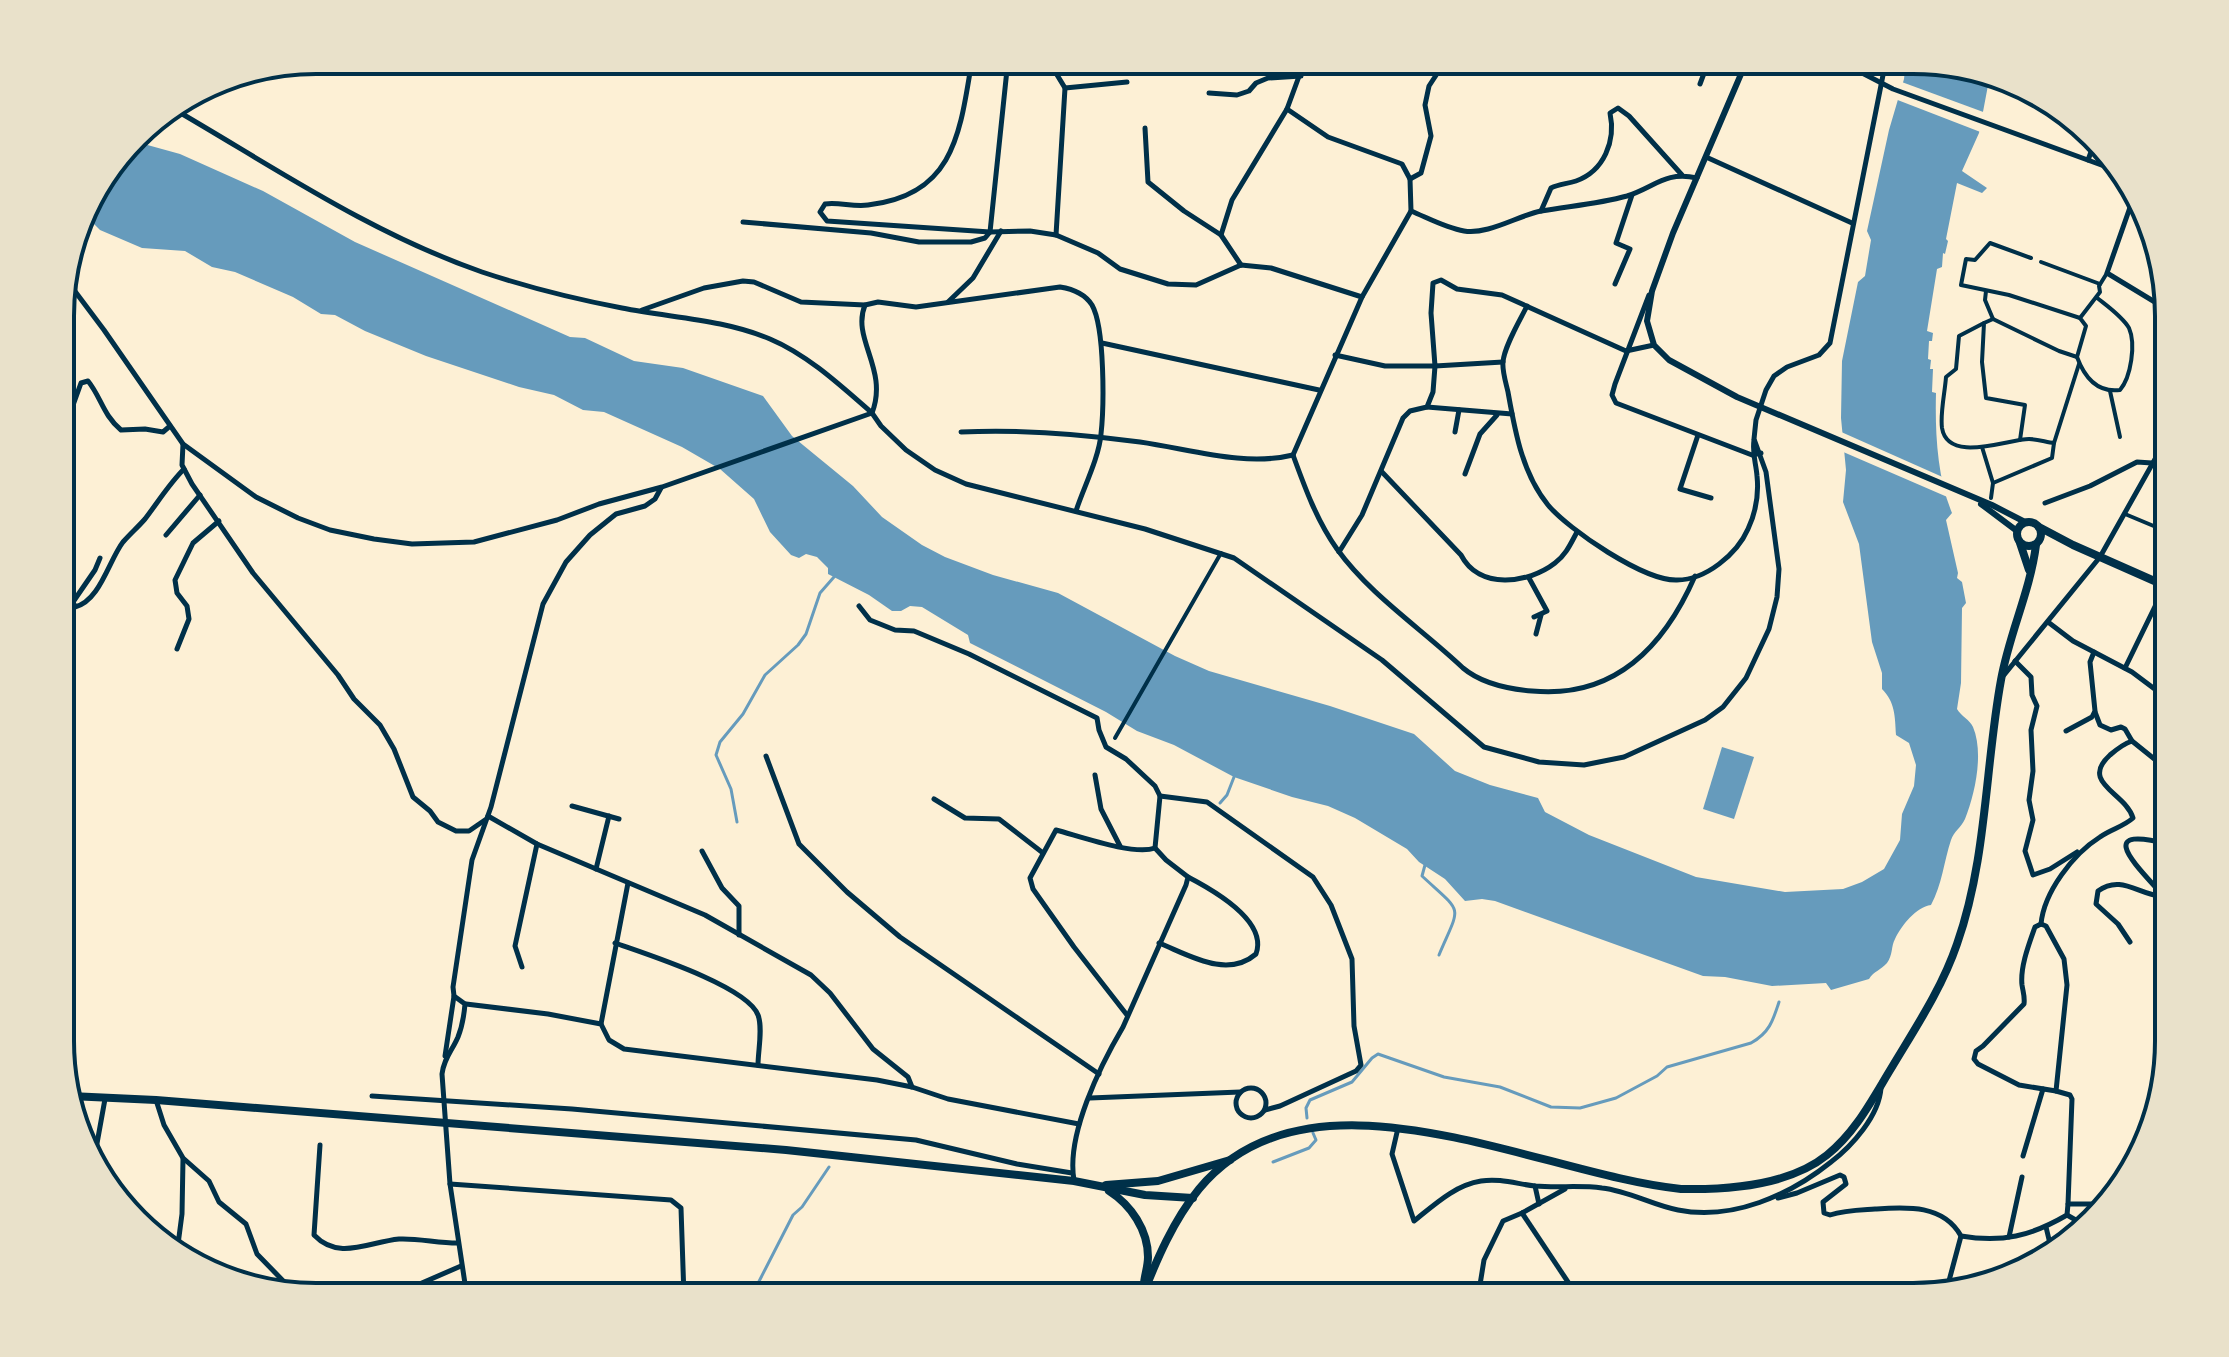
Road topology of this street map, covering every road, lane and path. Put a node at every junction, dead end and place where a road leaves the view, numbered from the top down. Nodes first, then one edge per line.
1 (970, 74) edge
2 (1007, 74) edge
3 (1056, 74) edge
4 (1437, 74) edge
5 (1704, 74) edge
6 (1741, 74) edge
7 (1863, 74) edge
8 (1882, 74) edge
9 (1301, 76) joint
10 (1127, 82) dead end
11 (1880, 83) junction
12 (1700, 84) dead end
13 (1065, 88) junction
14 (1209, 93) dead end
15 (1287, 109) junction
16 (183, 114) edge
17 (1145, 128) dead end
18 (2091, 152) edge
19 (1706, 157) junction
20 (2088, 160) junction
21 (2102, 165) edge
22 (1682, 175) junction
23 (1697, 178) junction
24 (1410, 179) junction
25 (1632, 194) junction
26 (2130, 208) edge
27 (1411, 211) junction
28 (1540, 212) junction
29 (743, 222) dead end
30 (1852, 223) junction
31 (1001, 231) junction
32 (990, 232) junction
33 (1056, 235) junction
34 (1221, 235) junction
35 (2031, 258) dead end
36 (2041, 262) dead end
37 (1241, 265) junction
38 (2107, 273) junction
39 (1655, 282) junction
40 (1615, 284) dead end
41 (2100, 284) junction
42 (1987, 290) junction
43 (76, 292) edge
44 (1362, 297) junction
45 (2096, 297) junction
46 (947, 302) junction
47 (2154, 302) edge
48 (865, 305) junction
49 (1527, 306) junction
50 (641, 311) junction
51 (2080, 318) junction
52 (1993, 319) junction
53 (1984, 323) junction
54 (1102, 343) junction
55 (1654, 345) junction
56 (1626, 351) junction
57 (1335, 355) junction
58 (2077, 357) junction
59 (1503, 362) junction
60 (2079, 364) junction
61 (1435, 366) junction
62 (1319, 390) junction
63 (2110, 391) junction
64 (74, 399) edge
65 (1760, 406) junction
66 (1427, 407) junction
67 (1459, 410) junction
68 (872, 413) junction
69 (1498, 414) junction
70 (1512, 414) junction
71 (170, 426) junction
72 (961, 432) dead end
73 (1455, 432) dead end
74 (1698, 435) junction
75 (1101, 437) junction
76 (2120, 437) dead end
77 (1754, 439) junction
78 (2020, 440) junction
79 (2054, 443) junction
80 (183, 444) junction
81 (1982, 447) junction
82 (1761, 453) junction
83 (2132, 454) dead end
84 (1293, 455) junction
85 (1752, 455) junction
86 (2154, 460) edge
87 (2137, 462) junction
88 (2152, 463) junction
89 (184, 469) junction
90 (1382, 472) junction
91 (1465, 474) dead end
92 (1993, 483) junction
93 (662, 487) junction
94 (200, 495) junction
95 (1711, 498) dead end
96 (1991, 498) dead end
97 (1975, 500) junction
98 (2045, 503) dead end
99 (1076, 511) junction
100 (2125, 514) junction
101 (219, 521) junction
102 (2025, 522) junction
103 (2154, 526) edge
104 (2039, 527) junction
105 (2017, 531) junction
106 (1577, 532) junction
107 (166, 535) dead end
108 (2038, 542) junction
109 (2020, 543) junction
110 (2073, 545) junction
111 (1339, 552) junction
112 (1221, 553) junction
113 (2100, 557) junction
114 (100, 558) dead end
115 (2030, 575) junction
116 (1695, 576) junction
117 (1529, 578) junction
118 (2154, 579) edge
119 (74, 601) edge
120 (74, 604) edge
121 (859, 606) dead end
122 (2154, 610) edge
123 (2048, 622) junction
124 (1536, 634) dead end
125 (177, 649) dead end
126 (2094, 652) junction
127 (2015, 661) junction
128 (2125, 668) junction
129 (2001, 678) junction
130 (2154, 689) edge
131 (2095, 711) junction
132 (2066, 731) dead end
133 (1115, 738) dead end
134 (2132, 741) junction
135 (766, 756) dead end
136 (2154, 759) edge
137 (1095, 775) dead end
138 (1160, 796) junction
139 (934, 799) dead end
140 (572, 806) dead end
141 (488, 816) junction
142 (609, 816) junction
143 (619, 819) dead end
144 (2154, 841) edge
145 (537, 844) junction
146 (2088, 845) junction
147 (1121, 847) junction
148 (1155, 848) junction
149 (702, 851) dead end
150 (1043, 853) junction
151 (596, 869) junction
152 (1188, 877) junction
153 (628, 883) junction
154 (2154, 885) edge
155 (2154, 894) edge
156 (2041, 924) junction
157 (739, 935) junction
158 (2130, 942) dead end
159 (615, 943) junction
160 (1159, 943) junction
161 (522, 967) dead end
162 (454, 996) junction
163 (465, 1004) junction
164 (1127, 1015) junction
165 (601, 1024) junction
166 (445, 1057) junction
167 (758, 1065) junction
168 (1099, 1074) junction
169 (1881, 1085) junction
170 (912, 1087) junction
171 (2043, 1089) junction
172 (2056, 1091) junction
173 (1240, 1092) junction
174 (372, 1096) dead end
175 (81, 1097) edge
176 (1090, 1098) junction
177 (105, 1099) junction
178 (156, 1100) junction
179 (443, 1101) junction
180 (1265, 1110) junction
181 (444, 1123) junction
182 (1079, 1124) junction
183 (1398, 1127) junction
184 (97, 1144) edge
185 (320, 1145) dead end
186 (2023, 1156) dead end
187 (1237, 1157) junction
188 (183, 1158) junction
189 (1073, 1177) junction
190 (2022, 1177) dead end
191 (450, 1184) junction
192 (1098, 1185) junction
193 (1535, 1186) junction
194 (1568, 1187) junction
195 (1193, 1198) junction
196 (1771, 1199) junction
197 (1539, 1204) junction
198 (2068, 1204) junction
199 (2092, 1204) edge
200 (1522, 1213) junction
201 (2067, 1215) junction
202 (2076, 1220) edge
203 (2046, 1227) junction
204 (1961, 1236) junction
205 (2009, 1237) junction
206 (179, 1240) edge
207 (2049, 1241) edge
208 (457, 1243) junction
209 (461, 1266) junction
210 (1949, 1279) edge
211 (283, 1281) edge
212 (1144, 1282) edge
213 (1148, 1282) edge
214 (1480, 1282) edge
215 (1568, 1282) edge
216 (422, 1283) edge
217 (464, 1283) edge
218 (684, 1283) edge

1 - 32 street
2 - 32 street
3 - 13 street
4 - 24 street
5 - 12 street
6 - 19 street
7 - 11 street
8 - 11 street
9 - 14 street
9 - 15 street
10 - 13 street
11 - 20 street
11 - 30 street
13 - 33 street
15 - 24 street
15 - 34 street
16 - 50 street
17 - 34 street
18 - 20 street
19 - 23 street
19 - 30 street
20 - 21 street
22 - 23 street
22 - 25 street
22 - 28 street
23 - 39 street
24 - 27 street
25 - 28 street
25 - 40 street
26 - 38 street
27 - 28 street
27 - 44 street
29 - 32 street
30 - 65 street
31 - 32 street
31 - 33 street
31 - 46 street
33 - 37 street
34 - 37 street
35 - 42 street
36 - 41 street
37 - 44 street
38 - 41 street
38 - 47 street
39 - 55 street
39 - 56 street
41 - 45 street
42 - 51 street
42 - 52 street
43 - 71 street
44 - 57 street
45 - 51 street
45 - 63 street
46 - 48 street
46 - 54 street
48 - 50 street
48 - 68 street
49 - 56 street
49 - 59 street
49 - 61 street
50 - 68 street
51 - 58 street
52 - 53 street
52 - 58 street
53 - 78 street
53 - 81 street
54 - 62 street
54 - 75 street
55 - 56 street
55 - 65 street
56 - 74 street
57 - 61 street
57 - 62 street
58 - 60 street
59 - 61 street
59 - 70 street
60 - 63 street
60 - 79 street
61 - 66 street
62 - 84 street
63 - 76 street
64 - 71 street
65 - 77 street
65 - 97 street
66 - 67 street
66 - 90 street
67 - 69 street
67 - 73 street
68 - 93 street
68 - 99 street
69 - 70 street
69 - 91 street
70 - 106 street
71 - 80 street
72 - 75 street
74 - 85 street
74 - 95 street
75 - 84 street
75 - 99 street
77 - 82 street
77 - 85 street
78 - 79 street
78 - 81 street
79 - 92 street
80 - 89 street
80 - 93 street
81 - 92 street
82 - 85 street
82 - 112 street
83 - 87 street
84 - 111 street
85 - 116 street
86 - 88 street
87 - 88 street
87 - 98 street
88 - 100 street
89 - 94 street
89 - 120 street
90 - 111 street
90 - 117 street
92 - 96 street
93 - 141 street
94 - 101 street
94 - 107 street
97 - 102 street
97 - 105 street
99 - 112 street
100 - 103 street
100 - 113 street
101 - 125 street
101 - 141 street
102 - 104 main road
102 - 105 main road
104 - 108 main road
104 - 110 main road
105 - 109 main road
106 - 116 street
106 - 117 street
108 - 109 main road
108 - 110 main road
108 - 115 main road
109 - 115 main road
110 - 113 main road
111 - 116 street
112 - 133 street
113 - 118 main road
113 - 123 street
114 - 119 street
115 - 129 main road
117 - 124 street
121 - 138 street
122 - 128 street
123 - 126 street
123 - 127 street
126 - 128 street
126 - 131 street
127 - 129 street
127 - 146 street
128 - 130 street
129 - 169 main road
131 - 132 street
131 - 134 street
134 - 136 street
134 - 146 street
135 - 168 street
137 - 147 street
138 - 148 street
138 - 180 street
139 - 150 street
140 - 142 street
141 - 145 street
141 - 162 street
142 - 143 street
142 - 151 street
144 - 154 street
145 - 151 street
145 - 161 street
146 - 156 street
147 - 148 street
147 - 150 street
148 - 152 street
149 - 157 street
150 - 164 street
151 - 153 street
152 - 160 street
152 - 160 street
153 - 157 street
153 - 159 street
155 - 158 street
156 - 171 street
156 - 172 street
157 - 170 street
159 - 165 street
159 - 167 street
160 - 164 street
162 - 163 street
162 - 166 street
163 - 165 street
163 - 166 street
164 - 168 street
165 - 167 street
166 - 179 street
167 - 170 street
168 - 176 street
169 - 183 main road
169 - 196 street
170 - 182 street
171 - 172 street
171 - 186 street
172 - 198 street
173 - 176 street
173 - 180 street
173 - 180 street
174 - 179 street
175 - 177 main road
176 - 182 street
177 - 178 main road
177 - 184 street
178 - 181 main road
178 - 188 street
179 - 181 street
179 - 189 street
181 - 189 main road
181 - 191 street
182 - 189 street
183 - 187 main road
183 - 193 street
185 - 208 street
187 - 192 main road
187 - 195 main road
188 - 206 street
188 - 211 street
189 - 192 main road
190 - 205 street
191 - 208 street
191 - 218 street
192 - 195 main road
192 - 212 main road
193 - 194 street
193 - 197 street
194 - 196 street
194 - 197 street
195 - 213 main road
196 - 204 street
197 - 200 street
198 - 199 street
198 - 201 street
200 - 214 street
200 - 215 street
201 - 202 street
201 - 203 street
203 - 205 street
203 - 207 street
204 - 205 street
204 - 210 street
208 - 209 street
209 - 216 street
209 - 217 street

